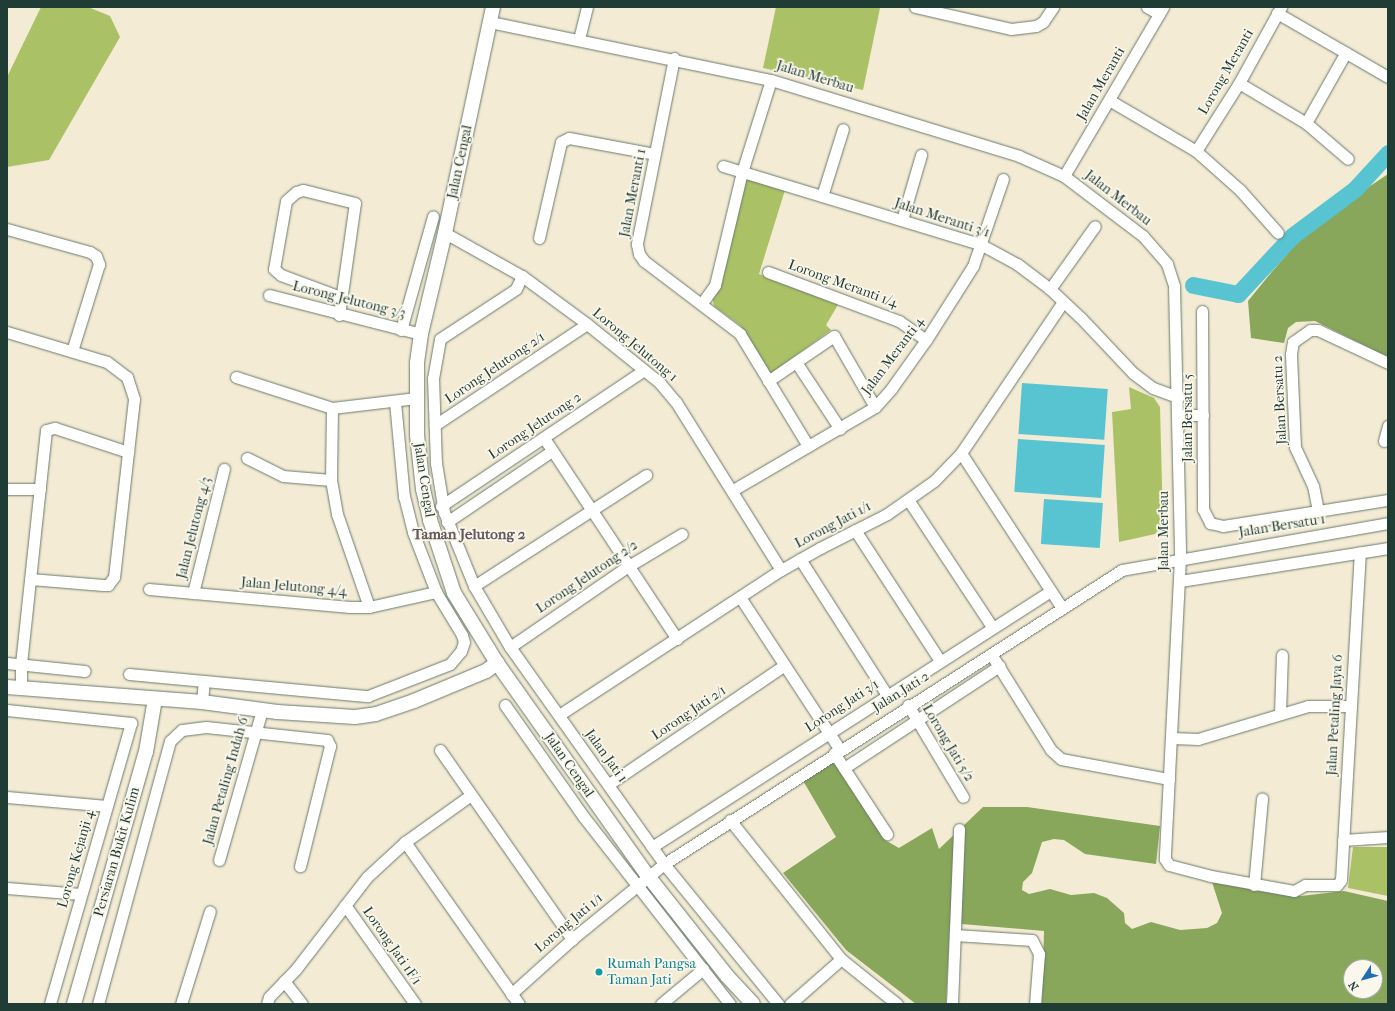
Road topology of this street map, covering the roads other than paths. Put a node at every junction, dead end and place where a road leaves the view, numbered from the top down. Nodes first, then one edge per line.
1 (493, 7) edge
2 (587, 7) edge
3 (915, 7) edge
4 (1053, 7) edge
5 (1148, 7) edge
6 (946, 10) edge
7 (1161, 10) edge
8 (1279, 10) edge
9 (490, 22) junction
10 (579, 39) junction
11 (1346, 52) junction
12 (674, 58) junction
13 (1388, 77) edge
14 (771, 80) junction
15 (1239, 83) junction
16 (1109, 100) junction
17 (1306, 123) junction
18 (843, 129) dead end
19 (1196, 151) junction
20 (655, 154) junction
21 (921, 155) dead end
22 (1348, 159) dead end
23 (723, 166) dead end
24 (742, 172) junction
25 (1064, 176) junction
26 (1003, 179) dead end
27 (822, 196) junction
28 (433, 216) dead end
29 (902, 220) junction
30 (1095, 226) dead end
31 (7, 229) edge
32 (445, 233) junction
33 (1278, 233) dead end
34 (540, 238) dead end
35 (980, 244) junction
36 (768, 272) dead end
37 (522, 276) junction
38 (1050, 290) junction
39 (269, 295) dead end
40 (340, 297) junction
41 (1063, 302) junction
42 (702, 303) junction
43 (1202, 311) dead end
44 (339, 315) junction
45 (587, 324) junction
46 (401, 330) junction
47 (7, 332) edge
48 (421, 334) junction
49 (926, 340) junction
50 (72, 351) junction
51 (796, 362) junction
52 (1388, 363) edge
53 (644, 370) junction
54 (236, 377) dead end
55 (768, 381) junction
56 (1178, 397) junction
57 (416, 398) junction
58 (395, 401) junction
59 (875, 407) junction
60 (332, 408) junction
61 (1179, 415) junction
62 (1203, 415) junction
63 (435, 425) junction
64 (1388, 426) edge
65 (840, 429) junction
66 (544, 438) junction
67 (1384, 441) dead end
68 (808, 446) junction
69 (552, 450) junction
70 (128, 452) junction
71 (961, 453) junction
72 (247, 458) dead end
73 (224, 470) dead end
74 (646, 475) dead end
75 (331, 480) junction
76 (7, 489) edge
77 (40, 489) junction
78 (733, 490) junction
79 (1388, 500) edge
80 (909, 501) junction
81 (591, 510) junction
82 (1318, 511) junction
83 (444, 513) junction
84 (430, 520) junction
85 (1388, 523) edge
86 (855, 530) junction
87 (682, 534) dead end
88 (1388, 548) edge
89 (1360, 552) junction
90 (1180, 558) junction
91 (800, 559) junction
92 (628, 567) junction
93 (781, 570) junction
94 (30, 579) junction
95 (1180, 581) junction
96 (474, 586) junction
97 (149, 589) dead end
98 (1050, 591) junction
99 (436, 592) junction
100 (193, 593) junction
101 (740, 597) junction
102 (369, 607) junction
103 (1062, 608) junction
104 (992, 628) junction
105 (677, 638) junction
106 (510, 646) junction
107 (991, 654) junction
108 (1282, 655) dead end
109 (940, 661) junction
110 (7, 663) edge
111 (497, 663) junction
112 (21, 664) junction
113 (785, 665) junction
114 (999, 666) junction
115 (85, 670) dead end
116 (129, 674) dead end
117 (204, 681) junction
118 (14, 688) edge
119 (887, 695) junction
120 (155, 699) junction
121 (202, 702) junction
122 (505, 705) dead end
123 (908, 705) junction
124 (1351, 706) junction
125 (7, 710) edge
126 (262, 710) junction
127 (1280, 714) junction
128 (559, 715) junction
129 (917, 719) junction
130 (255, 732) junction
131 (828, 732) junction
132 (1172, 738) junction
133 (440, 750) dead end
134 (837, 751) junction
135 (844, 768) junction
136 (1169, 779) junction
137 (609, 784) junction
138 (471, 795) junction
139 (963, 796) dead end
140 (7, 797) edge
141 (1262, 798) dead end
142 (107, 806) junction
143 (730, 820) junction
144 (959, 829) dead end
145 (888, 834) dead end
146 (1388, 837) edge
147 (1343, 840) junction
148 (405, 842) junction
149 (652, 847) junction
150 (219, 860) dead end
151 (664, 864) junction
152 (300, 866) dead end
153 (648, 876) junction
154 (1254, 885) junction
155 (637, 886) junction
156 (7, 888) edge
157 (81, 894) junction
158 (345, 905) junction
159 (210, 911) dead end
160 (955, 935) junction
161 (572, 939) junction
162 (841, 959) junction
163 (703, 969) junction
164 (284, 981) junction
165 (511, 994) junction
166 (724, 1002) edge
167 (50, 1004) edge
168 (74, 1004) edge
169 (98, 1004) edge
170 (181, 1004) edge
171 (267, 1004) edge
172 (302, 1004) edge
173 (415, 1004) edge
174 (519, 1004) edge
175 (661, 1004) edge
176 (753, 1004) edge
177 (778, 1004) edge
178 (790, 1004) edge
179 (897, 1004) edge
180 (952, 1004) edge
181 (1035, 1004) edge

1 - 9 street, Jalan Cengal
2 - 10 street
3 - 6 street
4 - 6 street
5 - 7 street
7 - 16 street, Jalan Meranti
8 - 11 street
8 - 15 street, Lorong Meranti
9 - 10 street, Jalan Merbau
9 - 32 street, Jalan Cengal
10 - 12 street, Jalan Merbau
11 - 13 street
11 - 17 street
12 - 14 street, Jalan Merbau
12 - 20 street, Jalan Meranti 1
14 - 24 street
14 - 25 street, Jalan Merbau
15 - 17 street
15 - 19 street, Lorong Meranti
16 - 19 street
16 - 25 street, Jalan Meranti
17 - 22 street
18 - 27 street
19 - 33 street
20 - 34 street
20 - 42 street, Jalan Meranti 1
21 - 29 street
23 - 24 street, Jalan Meranti 3/1
24 - 27 street, Jalan Meranti 3/1
24 - 42 street
25 - 56 street, Jalan Merbau
26 - 35 street, Jalan Meranti 4
27 - 29 street, Jalan Meranti 3/1
28 - 46 street
29 - 35 street, Jalan Meranti 3/1
30 - 38 street
31 - 50 street
32 - 37 street, Lorong Jelutong 1
32 - 48 street, Jalan Cengal
35 - 38 street, Jalan Meranti 3/1
35 - 49 street, Jalan Meranti 4
36 - 49 street, Lorong Meranti 1/4
37 - 45 street, Lorong Jelutong 1
37 - 63 street, Jalan Jati 1
38 - 41 street, Jalan Meranti 3/1
39 - 44 street, Lorong Jelutong 3/3
40 - 40 street
40 - 44 street
41 - 56 street, Jalan Meranti 3/1
41 - 71 street, Lorong Jati 1/1
42 - 55 street, Jalan Meranti 1
43 - 62 street, Jalan Bersatu 5
44 - 46 street, Lorong Jelutong 3/3
45 - 53 street, Lorong Jelutong 1
45 - 63 street, Lorong Jelutong 2/1
46 - 48 street, Lorong Jelutong 3/3
47 - 50 street
48 - 57 street, Jalan Cengal
49 - 59 street, Jalan Meranti 4
50 - 70 street
51 - 55 street
51 - 59 street
51 - 65 street
52 - 82 street, Jalan Bersatu 2
53 - 66 street, Lorong Jelutong 2
53 - 78 street, Lorong Jelutong 1
54 - 60 street
55 - 68 street, Jalan Meranti 1
56 - 61 street, Jalan Merbau
57 - 58 street
57 - 84 street, Jalan Cengal
58 - 60 street
58 - 99 street
59 - 65 street, Jalan Meranti 4
60 - 75 street
61 - 62 street
61 - 90 street, Jalan Merbau
62 - 82 street, Jalan Bersatu 5
63 - 83 street, Jalan Jati 1
64 - 67 street
65 - 68 street, Jalan Meranti 4
66 - 69 street
66 - 83 street, Lorong Jelutong 2
68 - 78 street, Jalan Meranti 4
69 - 81 street
69 - 83 street
70 - 77 street
70 - 94 street
71 - 80 street, Lorong Jati 1/1
71 - 98 street
72 - 75 street
73 - 100 street, Jalan Jelutong 4/3
74 - 81 street
75 - 102 street
76 - 77 street
77 - 94 street
78 - 93 street, Lorong Jelutong 1
79 - 82 street
80 - 86 street, Lorong Jati 1/1
80 - 104 street
81 - 92 street
81 - 96 street
83 - 84 street
83 - 96 street, Jalan Jati 1
84 - 111 street, Jalan Cengal
85 - 90 street, Jalan Bersatu 1
86 - 91 street, Lorong Jati 1/1
86 - 109 street
87 - 92 street, Lorong Jelutong 2/2
88 - 89 street
89 - 95 street
89 - 124 street, Jalan Petaling Jaya 6
90 - 95 street, Jalan Merbau
90 - 103 street, Jalan Jati 2
91 - 93 street, Lorong Jati 1/1
91 - 119 street
92 - 105 street
92 - 106 street, Lorong Jelutong 2/2
93 - 101 street, Lorong Jati 1/1
94 - 112 street
95 - 132 street, Jalan Merbau
96 - 106 street, Jalan Jati 1
97 - 100 street, Jalan Jelutong 4/4
98 - 103 street
98 - 104 street, Lorong Jati 3/1
99 - 102 street, Jalan Jelutong 4/4
99 - 117 street
100 - 102 street, Jalan Jelutong 4/4
101 - 105 street, Lorong Jati 1/1
101 - 113 street
103 - 107 street, Jalan Jati 2
104 - 109 street, Lorong Jati 3/1
105 - 128 street, Lorong Jati 1/1
106 - 128 street, Jalan Jati 1
107 - 114 street
107 - 123 street, Jalan Jati 2
108 - 127 street
109 - 119 street, Lorong Jati 3/1
110 - 112 street
111 - 126 street
111 - 153 street, Jalan Cengal
112 - 115 street
112 - 118 street
113 - 131 street
113 - 137 street, Lorong Jati 2/1
114 - 129 street
114 - 136 street
116 - 117 street
117 - 121 street
118 - 120 street
119 - 131 street, Lorong Jati 3/1
120 - 121 street
120 - 168 street, Persiaran Bukit Kulim
121 - 126 street
122 - 155 street
123 - 129 street, Lorong Jati 5/2
123 - 134 street, Jalan Jati 2
124 - 127 street
124 - 147 street, Jalan Petaling Jaya 6
125 - 142 street, Lorong Kejanji 4
126 - 130 street, Jalan Petaling Indah 6
127 - 132 street
128 - 137 street, Jalan Jati 1
129 - 135 street
129 - 139 street, Lorong Jati 5/2
130 - 150 street, Jalan Petaling Indah 6
130 - 152 street
130 - 169 street
131 - 134 street
131 - 149 street, Lorong Jati 3/1
132 - 136 street, Jalan Merbau
133 - 138 street
134 - 135 street
134 - 143 street, Jalan Jati 2
135 - 145 street
136 - 154 street, Jalan Merbau
137 - 149 street, Jalan Jati 1
138 - 148 street
138 - 161 street
140 - 142 street
141 - 154 street
142 - 157 street, Lorong Kejanji 4
143 - 151 street, Jalan Jati 2
143 - 162 street
144 - 160 street
146 - 147 street
147 - 154 street, Jalan Petaling Jaya 6
148 - 158 street
148 - 165 street
149 - 151 street, Jalan Jati 1
151 - 153 street, Jalan Jati 2
151 - 177 street, Jalan Jati 1
153 - 155 street, Lorong Jati 1/1
153 - 176 street, Jalan Cengal
155 - 161 street, Lorong Jati 1/1
155 - 163 street
156 - 157 street
157 - 167 street, Lorong Kejanji 4
158 - 164 street
158 - 173 street, Lorong Jati 1F/1
159 - 170 street
160 - 180 street
160 - 181 street
161 - 165 street, Lorong Jati 1/1
162 - 178 street
162 - 179 street
163 - 166 street
163 - 175 street
164 - 171 street
164 - 172 street
165 - 174 street

